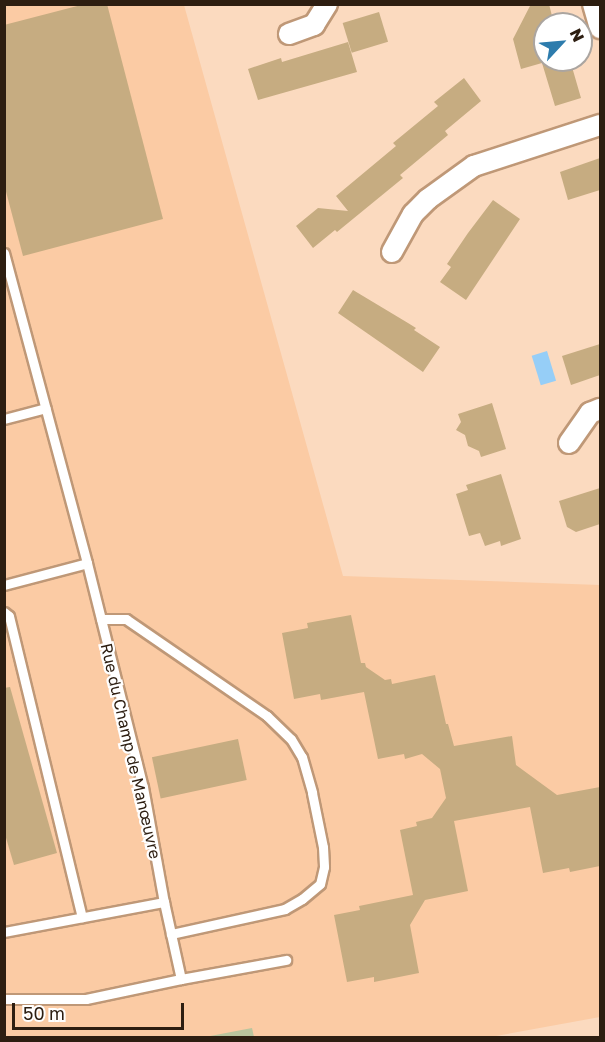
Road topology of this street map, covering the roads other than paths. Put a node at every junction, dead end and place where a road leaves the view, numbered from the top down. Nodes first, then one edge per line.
1 (327, 4) edge
2 (593, 4) edge
3 (600, 28) edge
4 (289, 34) dead end
5 (600, 125) edge
6 (392, 252) dead end
7 (4, 253) edge
8 (46, 408) junction
9 (600, 409) edge
10 (4, 418) edge
11 (568, 443) dead end
12 (87, 563) junction
13 (4, 585) edge
14 (4, 612) edge
15 (101, 619) junction
16 (164, 902) junction
17 (82, 917) junction
18 (4, 932) edge
19 (171, 934) junction
20 (286, 960) dead end
21 (181, 979) junction
22 (4, 999) edge

1 - 4 street
2 - 3 street
5 - 6 street
7 - 8 lane, Rue du Champ de Manœuvre
8 - 10 lane
8 - 12 lane, Rue du Champ de Manœuvre
9 - 11 street
12 - 13 lane
12 - 15 lane, Rue du Champ de Manœuvre
14 - 17 lane
15 - 16 lane, Rue du Champ de Manœuvre
15 - 19 lane, Rue du Champ de Manœuvre
16 - 17 lane
16 - 19 lane, Rue du Champ de Manœuvre
17 - 18 lane
19 - 21 lane, Rue du Champ de Manœuvre
20 - 21 lane
21 - 22 lane

